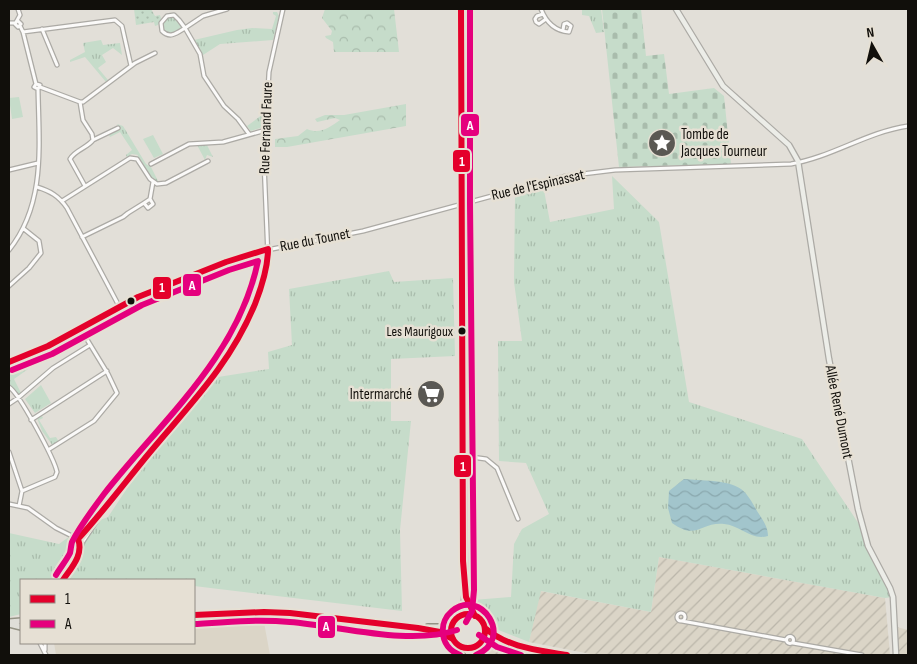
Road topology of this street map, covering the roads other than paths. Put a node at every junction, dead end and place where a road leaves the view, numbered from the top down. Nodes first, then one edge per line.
1 (18, 9) edge
2 (227, 9) edge
3 (283, 9) edge
4 (462, 9) edge
5 (541, 9) edge
6 (676, 9) edge
7 (543, 14) junction
8 (546, 19) junction
9 (16, 22) junction
10 (9, 24) edge
11 (184, 28) junction
12 (42, 29) junction
13 (563, 30) dead end
14 (23, 32) junction
15 (155, 53) dead end
16 (57, 65) dead end
17 (131, 66) junction
18 (39, 88) junction
19 (80, 102) junction
20 (908, 126) edge
21 (118, 128) dead end
22 (266, 130) junction
23 (249, 134) junction
24 (93, 140) junction
25 (208, 161) dead end
26 (38, 163) junction
27 (798, 163) junction
28 (152, 164) dead end
29 (9, 170) edge
30 (153, 182) junction
31 (37, 186) junction
32 (85, 186) junction
33 (150, 199) junction
34 (62, 201) junction
35 (144, 203) junction
36 (461, 204) junction
37 (24, 229) junction
38 (82, 237) junction
39 (268, 249) junction
40 (9, 250) edge
41 (9, 286) edge
42 (120, 306) junction
43 (80, 328) junction
44 (90, 345) junction
45 (9, 362) edge
46 (107, 372) junction
47 (9, 387) edge
48 (18, 398) junction
49 (9, 404) edge
50 (31, 420) junction
51 (48, 450) junction
52 (9, 452) edge
53 (463, 456) junction
54 (22, 490) junction
55 (9, 504) edge
56 (19, 506) junction
57 (99, 516) junction
58 (518, 519) dead end
59 (78, 539) junction
60 (80, 546) junction
61 (64, 579) edge
62 (465, 590) junction
63 (195, 615) edge
64 (475, 616) junction
65 (456, 620) junction
66 (682, 621) dead end
67 (418, 628) junction
68 (485, 628) junction
69 (453, 639) junction
70 (458, 645) junction
71 (477, 645) junction
72 (462, 655) edge
73 (469, 655) edge
74 (550, 655) edge
75 (567, 655) edge
76 (862, 655) edge
77 (896, 655) edge

1 - 9 street
2 - 11 street
3 - 22 street, Rue Fernand Faure
4 - 36 street
5 - 7 street
6 - 27 street
7 - 8 street
7 - 8 street
8 - 13 street
9 - 10 street
9 - 14 street
11 - 11 street
11 - 23 street
12 - 14 street
12 - 16 street
12 - 17 street
14 - 18 street
15 - 17 street
17 - 19 street
18 - 19 street
18 - 26 street
19 - 24 street
20 - 27 street, Rue de l'Espinassat
21 - 24 street
22 - 23 street
22 - 39 street, Rue Fernand Faure
23 - 28 street
24 - 32 street
25 - 30 street
26 - 29 street
26 - 31 street
27 - 36 street, Rue de l'Espinassat
27 - 77 street, Allée René Dumont
30 - 32 street
30 - 33 street
31 - 34 street
31 - 37 street
32 - 34 street
33 - 35 street
33 - 35 street
34 - 38 street
35 - 38 street
36 - 39 street, Rue du Tounet
36 - 53 street
37 - 40 street
37 - 41 street
38 - 42 street
39 - 42 street, Rue du Tounet
39 - 57 street, Rue Fernand Faure
42 - 43 street, Rue du Tounet
43 - 44 street
43 - 45 street, Rue du Tounet
44 - 46 street
44 - 48 street
46 - 50 street
46 - 51 street
47 - 48 street
48 - 49 street
48 - 50 street
50 - 51 street
51 - 54 street
52 - 54 street
53 - 58 street
53 - 62 street
54 - 56 street
55 - 56 street
56 - 59 street
57 - 59 street
57 - 60 street
59 - 60 street
60 - 61 street
62 - 64 street
62 - 65 street
63 - 67 main road
64 - 65 main road
64 - 68 main road
65 - 67 main road
65 - 69 main road
66 - 76 street
67 - 69 main road
68 - 71 main road
68 - 75 main road
69 - 70 main road
70 - 71 main road
70 - 72 main road
71 - 73 main road
71 - 74 main road

